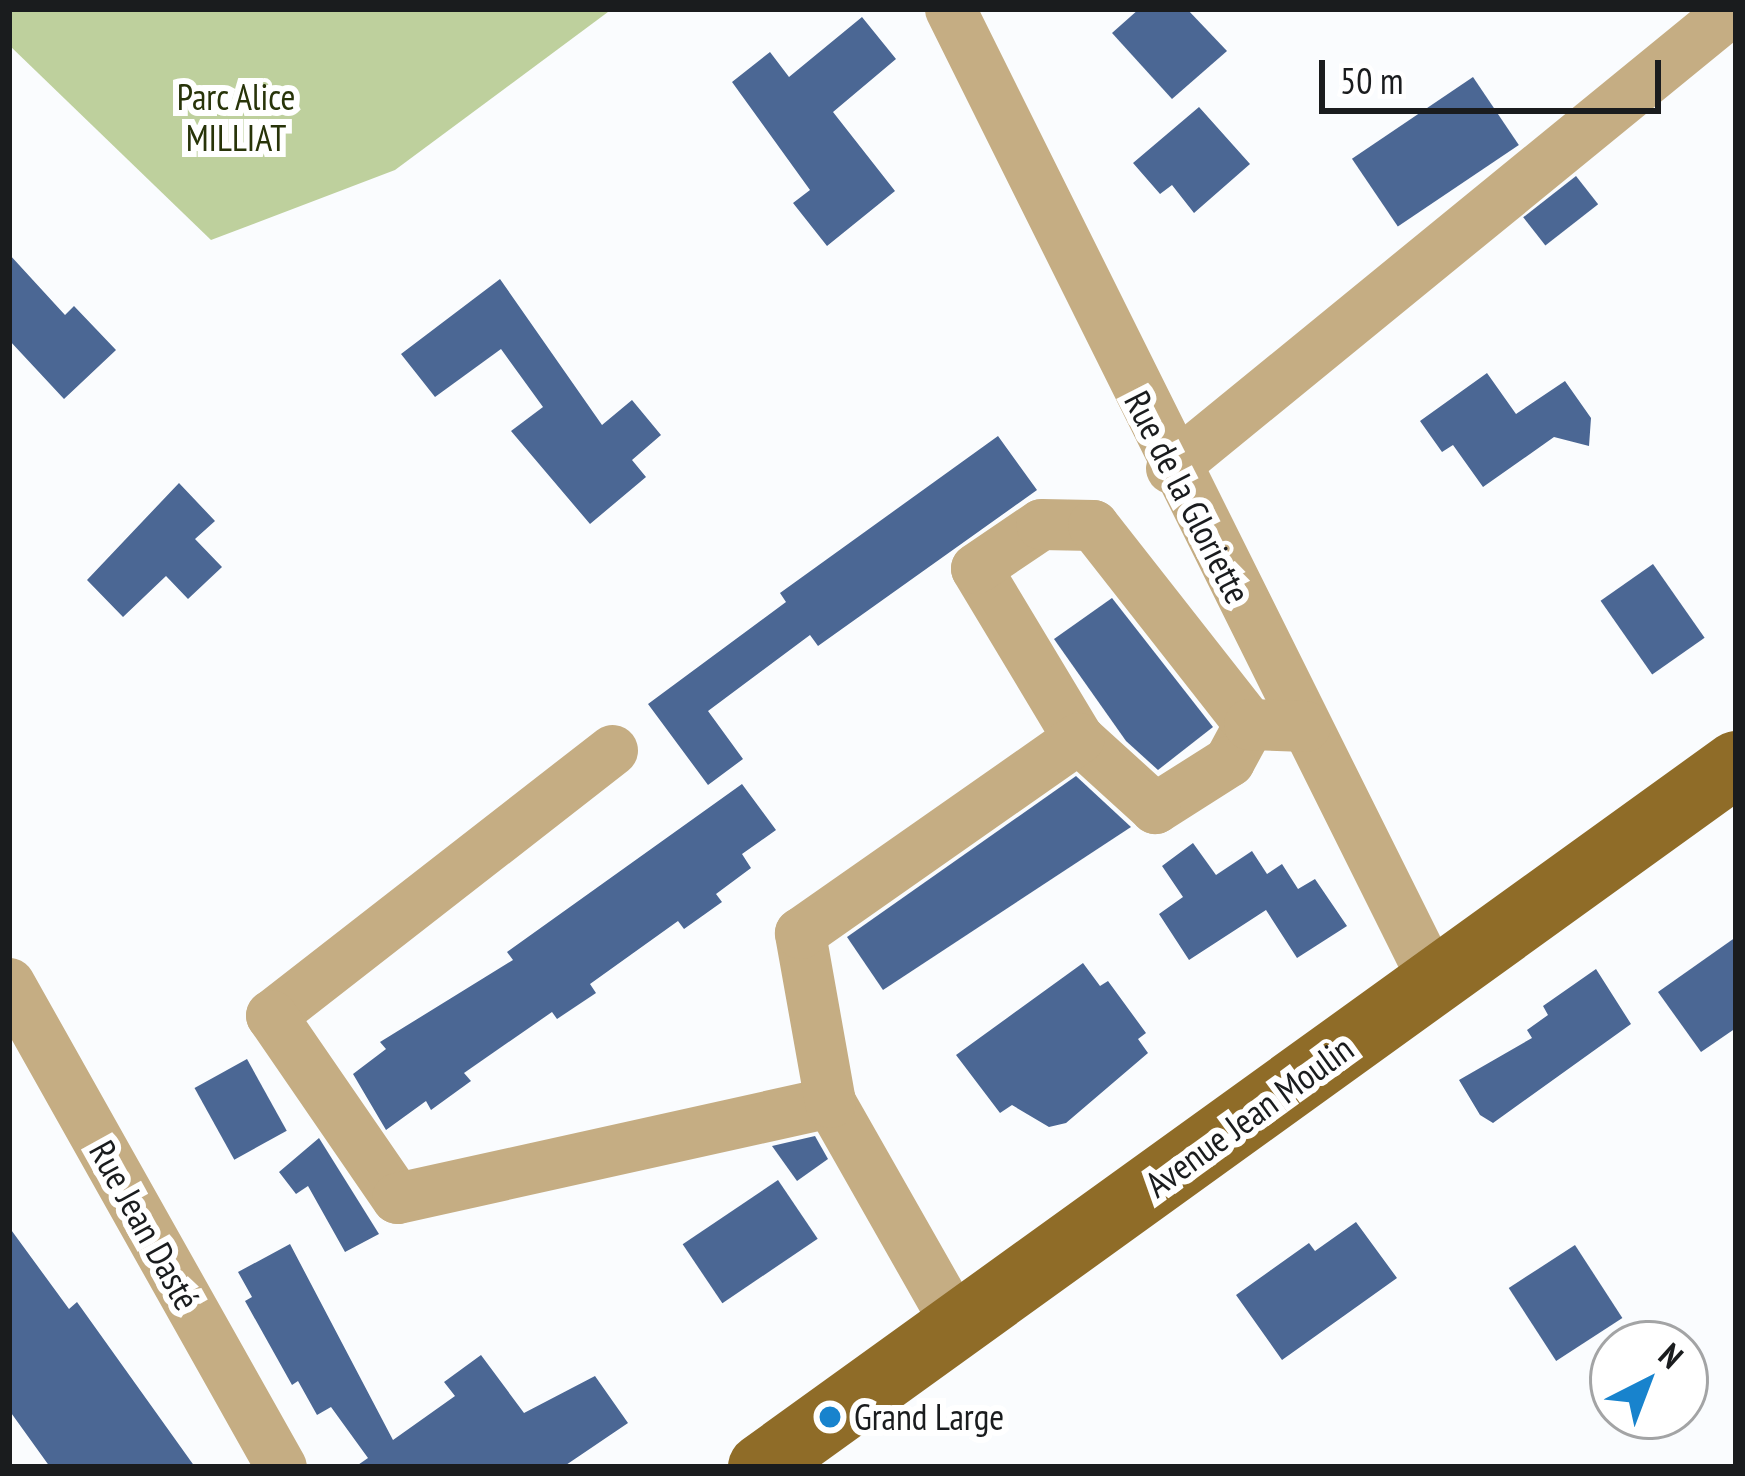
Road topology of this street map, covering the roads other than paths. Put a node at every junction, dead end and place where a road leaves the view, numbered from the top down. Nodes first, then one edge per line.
1 (950, 9) edge
2 (1733, 9) edge
3 (1171, 468) junction
4 (1249, 724) junction
5 (1305, 726) junction
6 (1078, 739) junction
7 (612, 750) dead end
8 (1736, 764) edge
9 (1434, 982) junction
10 (9, 983) edge
11 (830, 1102) junction
12 (958, 1327) junction
13 (281, 1467) edge
14 (761, 1467) edge

1 - 3 street, Rue de la Gloriette
2 - 3 street
3 - 5 street, Rue de la Gloriette
4 - 5 street
4 - 6 street
4 - 6 street
5 - 9 street, Rue de la Gloriette
6 - 11 street
7 - 11 street
8 - 9 main road, Avenue Jean Moulin
9 - 12 main road, Avenue Jean Moulin
10 - 13 street, Rue Jean Dasté
11 - 12 street
12 - 14 main road, Avenue Jean Moulin

